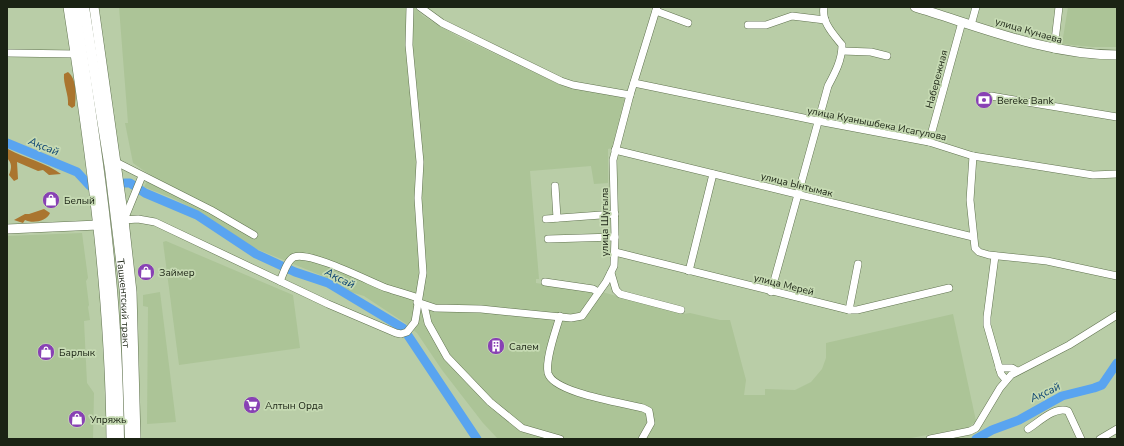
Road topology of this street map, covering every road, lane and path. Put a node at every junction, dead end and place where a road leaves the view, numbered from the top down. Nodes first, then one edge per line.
1 (68, 7) edge
2 (75, 7) edge
3 (84, 7) edge
4 (94, 7) edge
5 (410, 7) edge
6 (420, 7) edge
7 (824, 7) edge
8 (915, 7) edge
9 (976, 7) edge
10 (1059, 7) edge
11 (656, 9) edge
12 (825, 20) junction
13 (688, 22) dead end
14 (967, 23) junction
15 (748, 25) dead end
16 (1054, 49) junction
17 (842, 51) junction
18 (7, 52) edge
19 (76, 54) junction
20 (1117, 55) edge
21 (887, 56) dead end
22 (634, 83) junction
23 (630, 95) junction
24 (991, 96) dead end
25 (1117, 118) edge
26 (818, 121) junction
27 (929, 142) junction
28 (615, 150) junction
29 (973, 156) junction
30 (95, 167) junction
31 (115, 168) junction
32 (713, 174) junction
33 (1117, 174) edge
34 (141, 179) junction
35 (555, 186) dead end
36 (798, 194) junction
37 (615, 214) junction
38 (557, 218) junction
39 (546, 219) dead end
40 (124, 220) junction
41 (98, 225) junction
42 (7, 229) edge
43 (254, 235) dead end
44 (973, 236) junction
45 (615, 237) junction
46 (548, 239) dead end
47 (614, 252) junction
48 (995, 256) junction
49 (858, 264) dead end
50 (689, 271) junction
51 (611, 273) junction
52 (1117, 276) edge
53 (280, 281) junction
54 (545, 282) dead end
55 (949, 288) dead end
56 (598, 292) junction
57 (771, 292) junction
58 (420, 302) junction
59 (681, 310) dead end
60 (849, 310) junction
61 (1117, 315) edge
62 (560, 316) junction
63 (999, 368) junction
64 (1018, 371) junction
65 (1006, 380) junction
66 (1028, 429) dead end
67 (1117, 429) edge
68 (112, 439) edge
69 (119, 439) edge
70 (130, 439) edge
71 (136, 439) edge
72 (560, 439) edge
73 (642, 439) edge
74 (930, 439) edge
75 (1081, 439) edge
76 (1100, 439) edge

1 - 19 main road
2 - 30 highway
3 - 31 highway, Ташкентский тракт
4 - 31 main road
5 - 58 street
6 - 23 street
7 - 12 street
8 - 14 main road, улица Кунаева
9 - 14 street, Набережная
10 - 16 street
11 - 13 street
11 - 22 street, улица Шугыла
12 - 15 street
12 - 17 street
14 - 16 main road, улица Кунаева
14 - 27 street, Набережная
16 - 20 main road, улица Кунаева
17 - 21 street
17 - 26 street
18 - 19 street
19 - 30 main road
22 - 23 street, улица Шугыла
22 - 26 street, улица Куанышбека Исагулова
23 - 28 street, улица Шугыла
24 - 25 street
26 - 27 street, улица Куанышбека Исагулова
26 - 36 street
27 - 29 street, улица Куанышбека Исагулова
28 - 32 street, улица Ынтымак
28 - 37 street, улица Шугыла
29 - 33 street, улица Куанышбека Исагулова
29 - 44 street
30 - 41 main road
30 - 69 highway
31 - 34 street
31 - 40 main road
31 - 70 highway, Ташкентский тракт
32 - 36 street, улица Ынтымак
32 - 50 street
34 - 40 street
34 - 43 street
35 - 38 street
36 - 44 street, улица Ынтымак
36 - 57 street
37 - 38 street
37 - 45 street, улица Шугыла
38 - 39 street
40 - 53 street
40 - 71 main road
41 - 42 main road
41 - 68 main road
44 - 48 street
45 - 46 street
45 - 47 street, улица Шугыла
47 - 50 street, улица Мерей
47 - 51 street, улица Шугыла
48 - 52 street
48 - 63 street
49 - 60 street
50 - 57 street, улица Мерей
51 - 56 street, улица Шугыла
51 - 59 street
53 - 58 street, улица Шугыла
53 - 58 street
54 - 56 street
55 - 60 street, улица Мерей
56 - 62 street, улица Шугыла
57 - 60 street, улица Мерей
58 - 62 street, улица Шугыла
58 - 72 street
61 - 64 street
62 - 73 street
63 - 64 street
63 - 65 street
64 - 65 street
65 - 74 street
66 - 75 street
67 - 76 street

